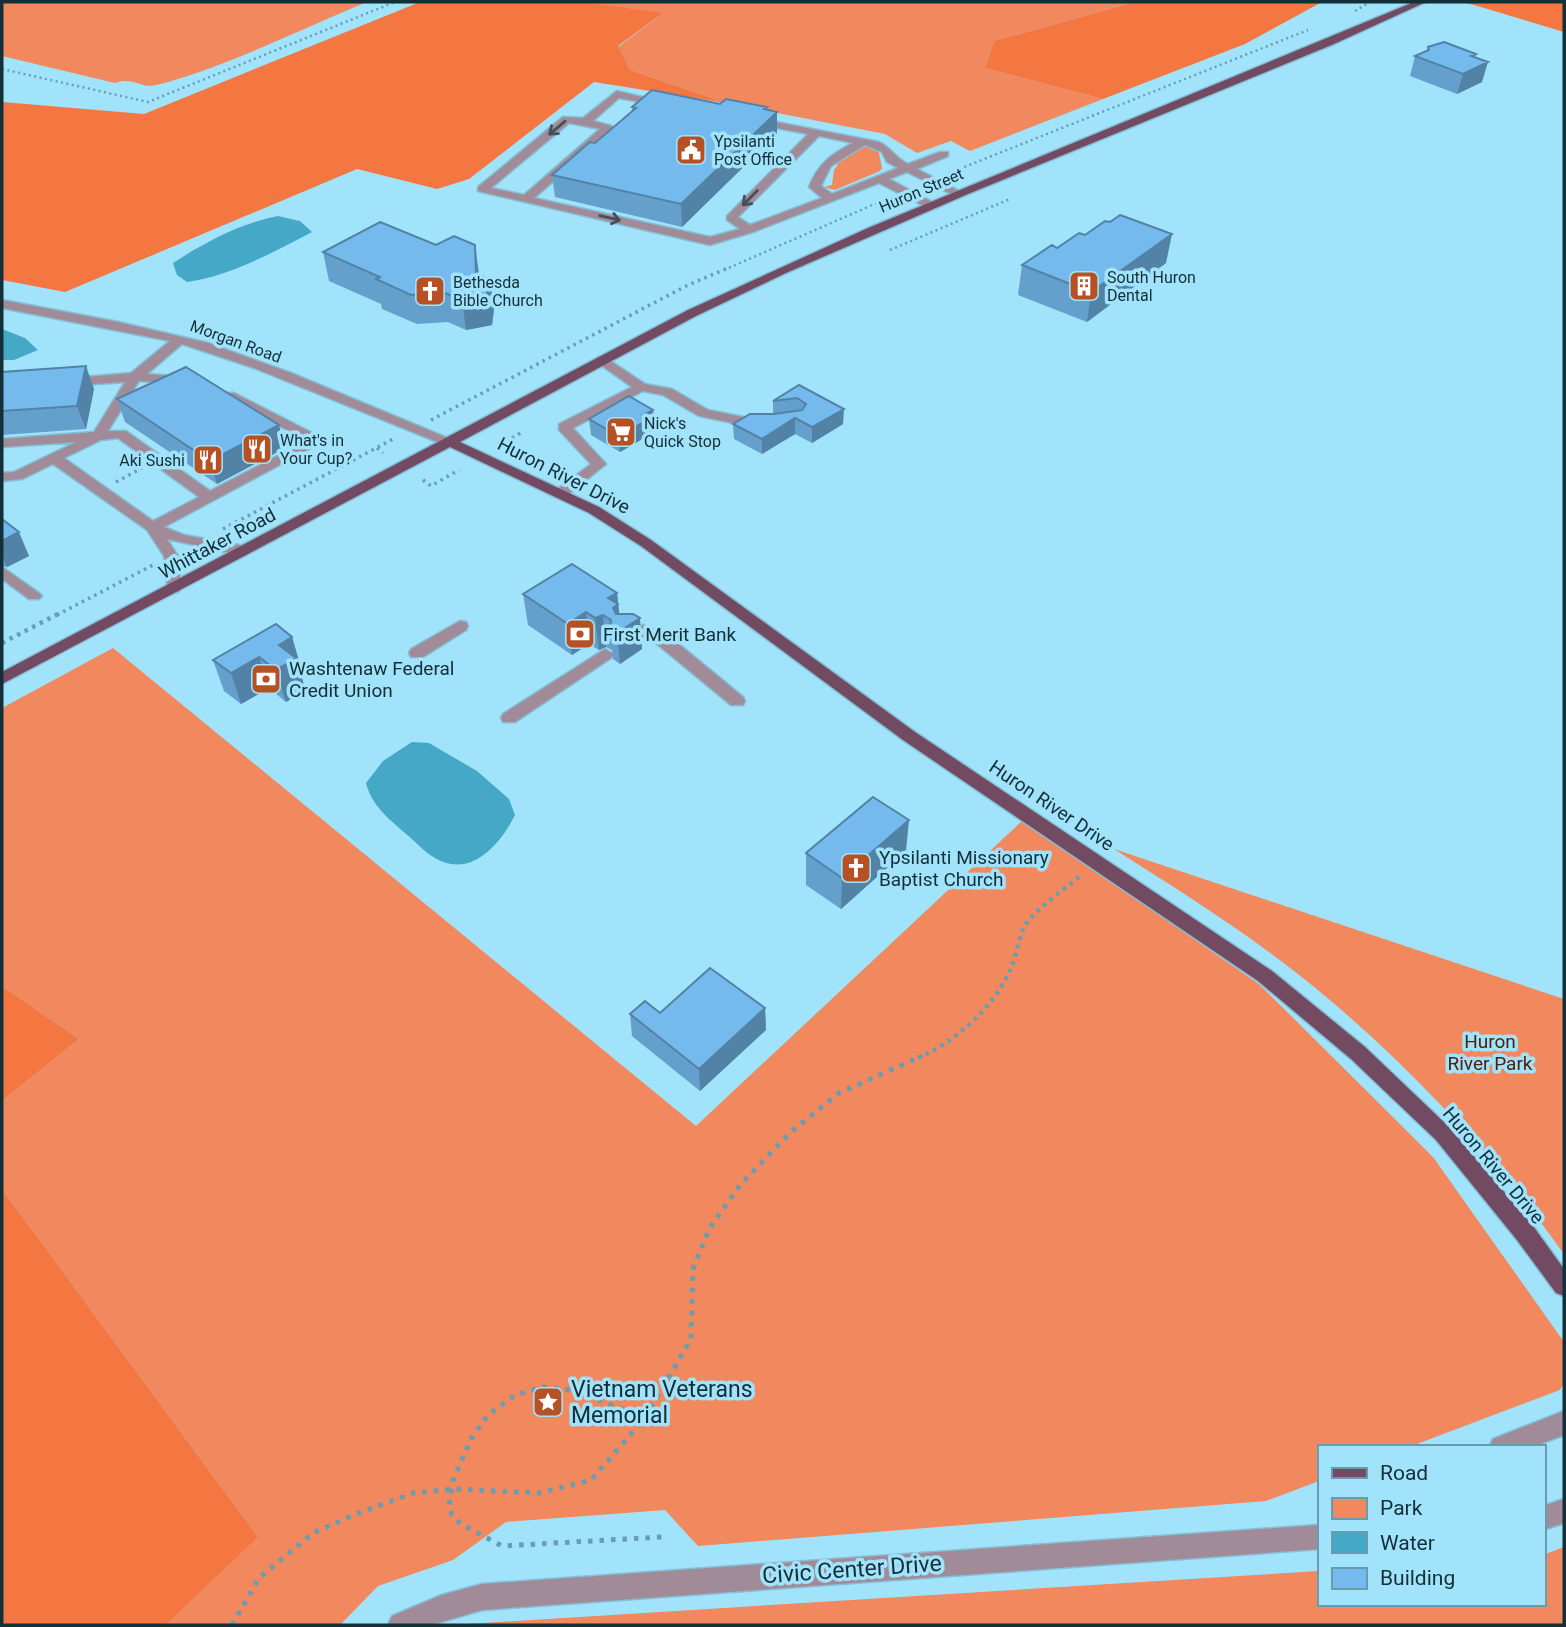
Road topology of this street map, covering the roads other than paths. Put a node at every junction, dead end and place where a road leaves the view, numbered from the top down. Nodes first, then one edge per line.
1 (1421, 2) edge
2 (671, 105) edge
3 (740, 118) edge
4 (584, 122) junction
5 (816, 133) junction
6 (863, 142) junction
7 (944, 154) dead end
8 (907, 168) junction
9 (880, 179) junction
10 (957, 193) junction
11 (830, 198) junction
12 (526, 199) junction
13 (930, 205) junction
14 (749, 230) junction
15 (2, 304) edge
16 (180, 340) junction
17 (603, 360) junction
18 (135, 377) junction
19 (55, 383) edge
20 (641, 387) junction
21 (775, 425) edge
22 (98, 436) junction
23 (450, 442) junction
24 (2, 443) edge
25 (56, 459) junction
26 (2, 477) edge
27 (560, 494) junction
28 (208, 496) junction
29 (152, 527) junction
30 (244, 551) junction
31 (2, 572) edge
32 (173, 589) junction
33 (34, 596) dead end
34 (460, 626) dead end
35 (627, 639) edge
36 (417, 653) dead end
37 (605, 654) dead end
38 (2, 679) edge
39 (737, 701) dead end
40 (509, 718) dead end
41 (1564, 1286) edge
42 (1564, 1423) edge
43 (1506, 1445) edge
44 (1564, 1511) edge
45 (1545, 1517) edge
46 (1316, 1534) edge
47 (401, 1625) edge

1 - 10 main road, Huron Street
2 - 4 street
3 - 5 street
4 - 12 street
4 -> 12 street
5 - 6 street
5 -> 14 street
6 - 8 street
6 - 11 street
7 - 8 street
8 - 9 street
8 - 10 street
9 - 11 street
9 - 13 street
10 - 13 main road, Huron Street
11 - 14 street
12 -> 14 street
13 - 17 main road, Huron Street
15 - 16 street, Morgan Road
16 - 18 street
16 - 23 street, Morgan Road
17 - 20 street
17 - 23 main road, Huron Street
18 - 19 street
18 - 22 street
18 - 28 street
20 - 21 street
20 - 27 street
22 - 24 street
22 - 25 street
22 - 28 street
23 - 27 main road, Huron River Drive
23 - 30 main road, Whittaker Road
25 - 26 street
25 - 29 street
27 - 41 main road, Huron River Drive
28 - 29 street
29 - 30 street
29 - 32 street
30 - 32 main road, Whittaker Road
31 - 33 street
32 - 38 main road, Whittaker Road
34 - 36 street
35 - 39 street
37 - 40 street
42 - 43 street
44 - 45 street
46 - 47 street, Civic Center Drive

